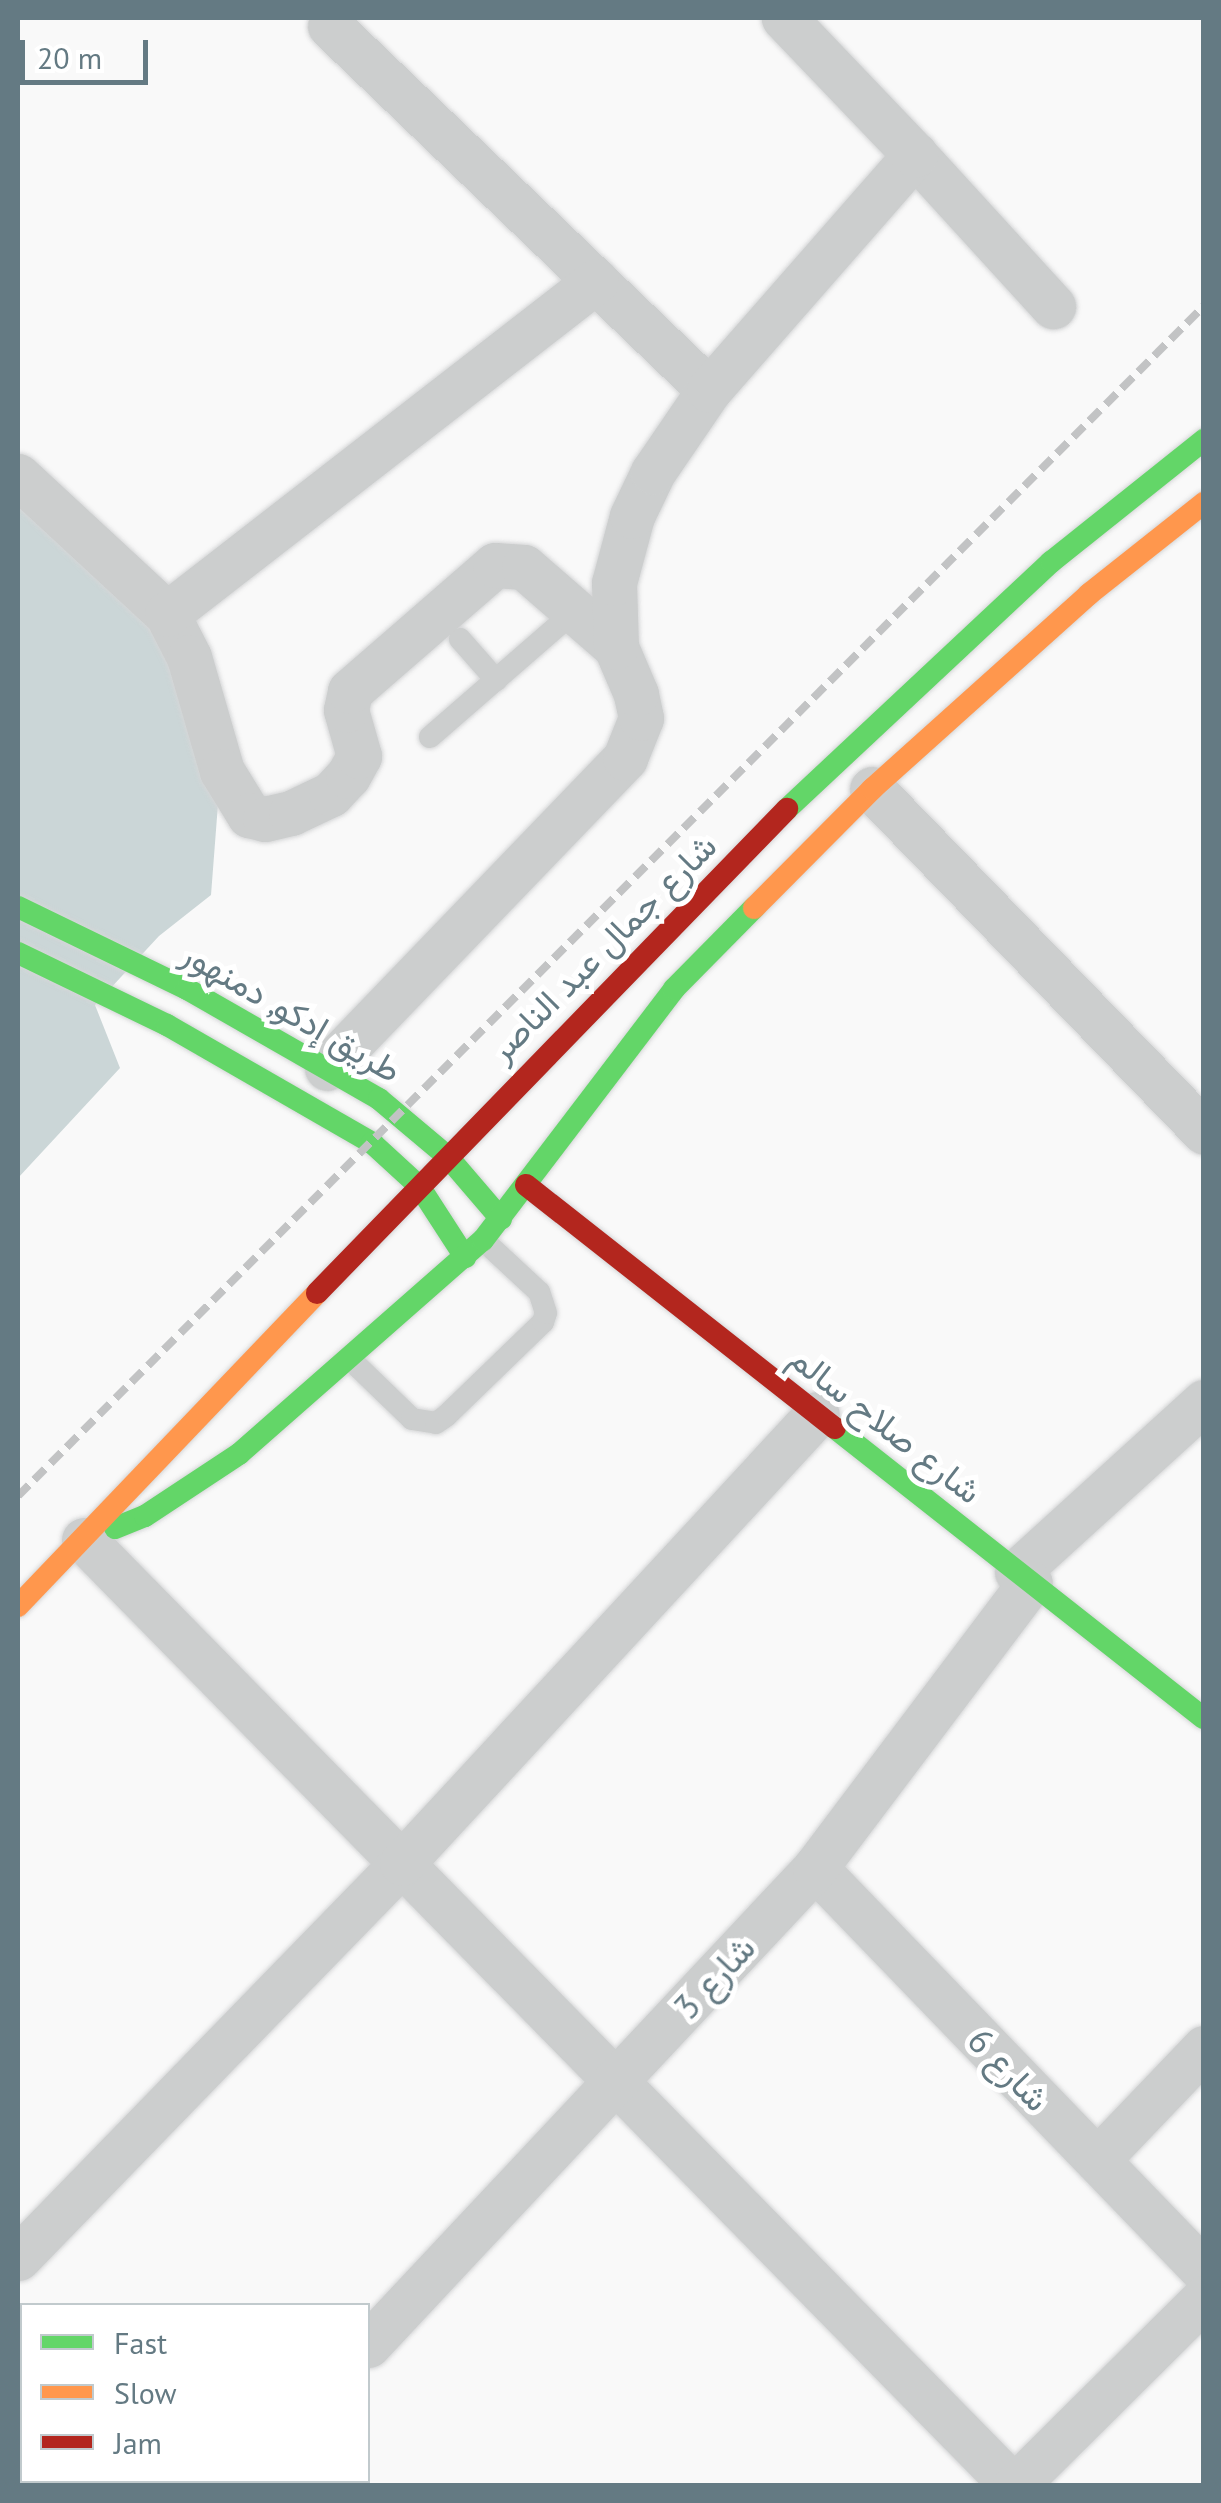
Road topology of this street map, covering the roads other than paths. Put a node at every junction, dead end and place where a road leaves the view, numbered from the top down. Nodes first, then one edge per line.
1 (788, 19) edge
2 (330, 26) dead end
3 (915, 156) junction
4 (596, 282) junction
5 (1052, 306) dead end
6 (709, 390) junction
7 (1204, 440) edge
8 (18, 476) edge
9 (1203, 504) edge
10 (575, 610) junction
11 (168, 614) junction
12 (460, 639) dead end
13 (616, 647) junction
14 (496, 680) junction
15 (430, 737) dead end
16 (872, 789) junction
17 (18, 907) edge
18 (18, 953) edge
19 (328, 1068) junction
20 (1204, 1131) edge
21 (447, 1156) junction
22 (526, 1185) junction
23 (420, 1186) junction
24 (501, 1219) junction
25 (483, 1240) junction
26 (465, 1257) junction
27 (352, 1360) junction
28 (1204, 1402) edge
29 (816, 1414) junction
30 (84, 1540) junction
31 (1024, 1577) junction
32 (18, 1606) edge
33 (1204, 1718) edge
34 (402, 1863) junction
35 (815, 1868) junction
36 (1204, 2048) edge
37 (618, 2082) junction
38 (1097, 2160) junction
39 (18, 2258) edge
40 (1204, 2271) edge
41 (1204, 2298) edge
42 (370, 2343) edge
43 (1014, 2486) edge

1 - 3 street
2 - 4 street
3 - 5 street
3 - 6 street
4 - 6 street
4 - 11 street
6 - 13 street
7 - 21 main road, شارع جمال عبد الناصر
8 - 11 street
9 - 16 main road, شارع جمال عبد الناصر
10 - 11 street
10 - 13 street
10 - 14 lane
12 - 14 lane
13 - 19 street
14 - 15 lane
16 - 20 street
16 - 22 main road, شارع جمال عبد الناصر
17 - 19 main road, طريق إدكو, دمنهور
18 - 23 main road, طريق إدكو, دمنهور
19 - 21 main road, طريق إدكو, دمنهور
21 - 23 main road, شارع جمال عبد الناصر
21 - 24 main road, طريق إدكو, دمنهور
22 - 24 main road, شارع جمال عبد الناصر
22 - 29 main road, شارع صلاح سالم
23 - 26 main road, طريق إدكو, دمنهور
23 - 30 main road, شارع جمال عبد الناصر
24 - 25 main road, شارع جمال عبد الناصر
25 - 26 main road, شارع جمال عبد الناصر
25 - 27 lane
26 - 27 main road, شارع جمال عبد الناصر
27 - 30 main road, شارع جمال عبد الناصر
28 - 31 street, شارع 3
29 - 31 main road, شارع صلاح سالم
29 - 34 street
30 - 32 main road, شارع جمال عبد الناصر
30 - 34 street
31 - 33 main road, شارع صلاح سالم
31 - 35 street, شارع 3
34 - 37 street
34 - 39 street
35 - 37 street, شارع 3
35 - 38 street, شارع 6
36 - 38 street
37 - 42 street, شارع 3
37 - 43 street
38 - 40 street, شارع 6
41 - 43 street

